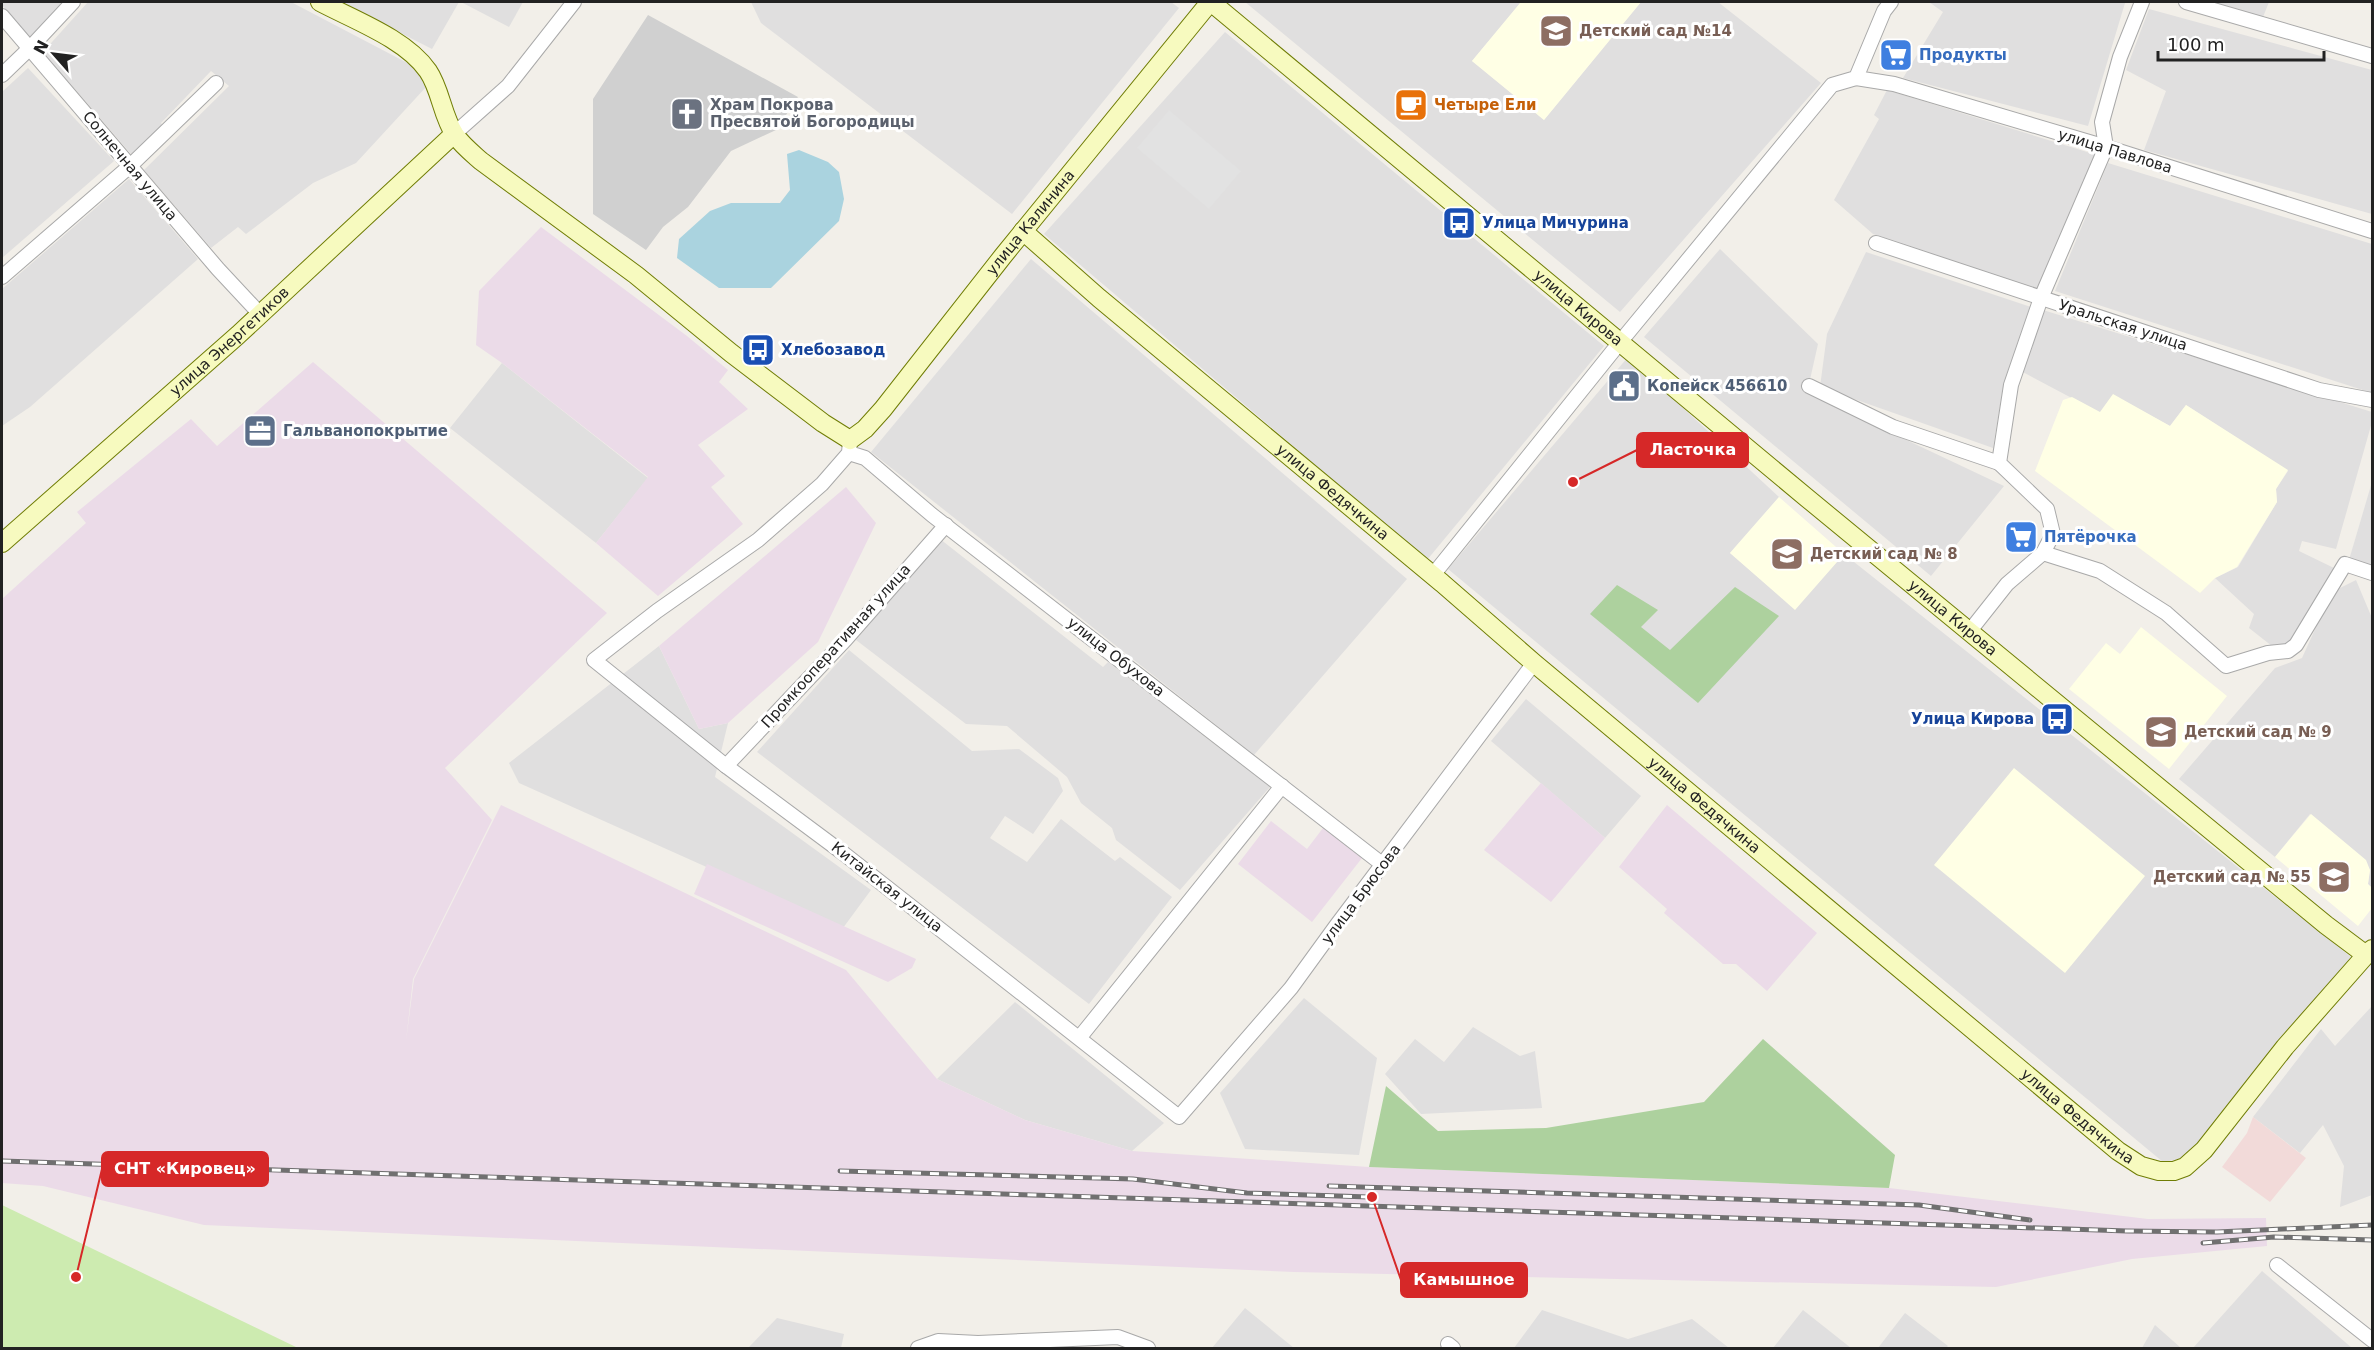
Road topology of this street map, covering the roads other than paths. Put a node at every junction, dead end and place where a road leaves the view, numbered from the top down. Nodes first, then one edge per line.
1 (73, 2) edge
2 (320, 2) edge
3 (574, 2) edge
4 (1211, 2) edge
5 (1891, 2) edge
6 (2142, 2) edge
7 (2186, 2) edge
8 (2, 16) edge
9 (30, 48) junction
10 (2373, 56) edge
11 (2, 75) edge
12 (1856, 78) junction
13 (216, 83) dead end
14 (454, 134) junction
15 (2106, 147) junction
16 (130, 166) junction
17 (1023, 231) junction
18 (2373, 231) edge
19 (1876, 243) dead end
20 (2, 277) edge
21 (2041, 298) junction
22 (260, 314) junction
23 (1621, 341) junction
24 (1809, 386) dead end
25 (2373, 400) edge
26 (850, 446) junction
27 (1999, 463) junction
28 (946, 525) junction
29 (2, 543) edge
30 (2043, 553) junction
31 (2373, 573) edge
32 (1433, 575) junction
33 (1970, 632) junction
34 (1534, 663) junction
35 (726, 766) junction
36 (1282, 786) junction
37 (1382, 864) junction
38 (2369, 952) edge
39 (1080, 1037) junction
40 (1179, 1117) joint
41 (2277, 1265) dead end
42 (2373, 1340) edge
43 (918, 1348) edge
44 (1148, 1348) edge

1 - 9 street
2 - 14 street
3 - 14 street
4 - 17 street, улица Калинина
4 - 23 street, улица Кирова
5 - 12 street
6 - 15 street
7 - 10 street
8 - 9 street, Солнечная улица
9 - 11 street
9 - 16 street, Солнечная улица
12 - 15 street, улица Павлова
12 - 23 street
13 - 16 street
14 - 22 street, улица Энергетиков
14 - 26 street
15 - 18 street, улица Павлова
15 - 21 street
16 - 20 street
16 - 22 street, Солнечная улица
17 - 26 street, улица Калинина
17 - 32 street, улица Федячкина
19 - 21 street, Уральская улица
21 - 25 street, Уральская улица
21 - 27 street
22 - 29 street, улица Энергетиков
23 - 32 street
23 - 33 street, улица Кирова
24 - 27 street
26 - 28 street, улица Обухова
26 - 35 street, Китайская улица
27 - 30 street
28 - 35 street, Промкооперативная улица
28 - 36 street, улица Обухова
30 - 31 street
30 - 33 street
32 - 34 street, улица Федячкина
33 - 38 street, улица Кирова
34 - 37 street, улица Брюсова
34 - 38 street, улица Федячкина
35 - 39 street, Китайская улица
36 - 37 street, улица Обухова
36 - 39 street
37 - 40 street, улица Брюсова
39 - 40 street, Китайская улица
41 - 42 street
43 - 44 street

